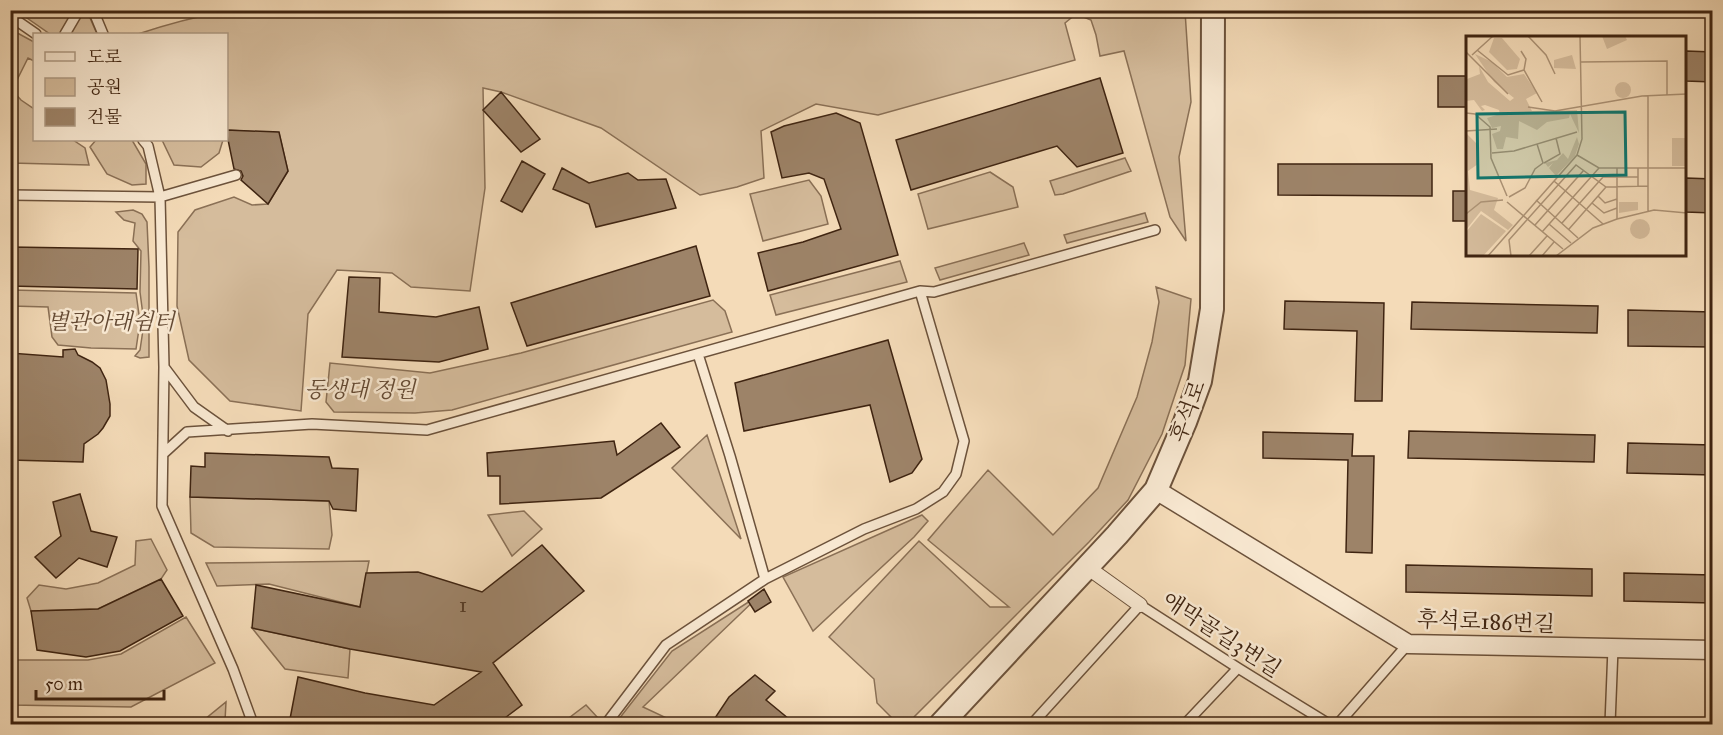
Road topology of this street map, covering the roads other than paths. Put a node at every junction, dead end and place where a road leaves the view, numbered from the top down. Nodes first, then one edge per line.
1 (79, 10) edge
2 (93, 10) edge
3 (1213, 10) edge
4 (10, 16) edge
5 (35, 33) edge
6 (66, 33) edge
7 (103, 33) edge
8 (145, 142) edge
9 (236, 175) dead end
10 (10, 195) edge
11 (160, 197) junction
12 (1155, 230) dead end
13 (920, 291) junction
14 (698, 354) junction
15 (164, 367) junction
16 (228, 431) junction
17 (164, 453) junction
18 (1155, 490) junction
19 (1087, 567) junction
20 (765, 579) junction
21 (1140, 605) junction
22 (1408, 644) junction
23 (1613, 648) junction
24 (1713, 650) edge
25 (1238, 668) junction
26 (251, 723) edge
27 (606, 724) edge
28 (940, 724) edge
29 (1032, 724) edge
30 (1185, 724) edge
31 (1329, 724) edge
32 (1338, 724) edge
33 (1610, 724) edge

1 - 6 lane
2 - 7 lane
3 - 18 street, 후석로
4 - 5 lane
8 - 11 lane
9 - 11 lane
10 - 11 lane
11 - 15 lane
12 - 13 lane
13 - 14 lane
13 - 20 lane
14 - 16 lane
14 - 20 lane
15 - 16 lane
15 - 17 lane
16 - 17 lane
17 - 26 lane
18 - 19 street, 후석로
18 - 22 street, 후석로186번길
19 - 21 street
19 - 28 street, 후석로
20 - 27 lane
21 - 25 lane, 애막골길3번길
21 - 29 lane, 애막골길3번길
22 - 23 street, 후석로186번길
22 - 32 lane
23 - 24 street, 후석로186번길
23 - 33 lane
25 - 30 lane
25 - 31 lane, 애막골길3번길

